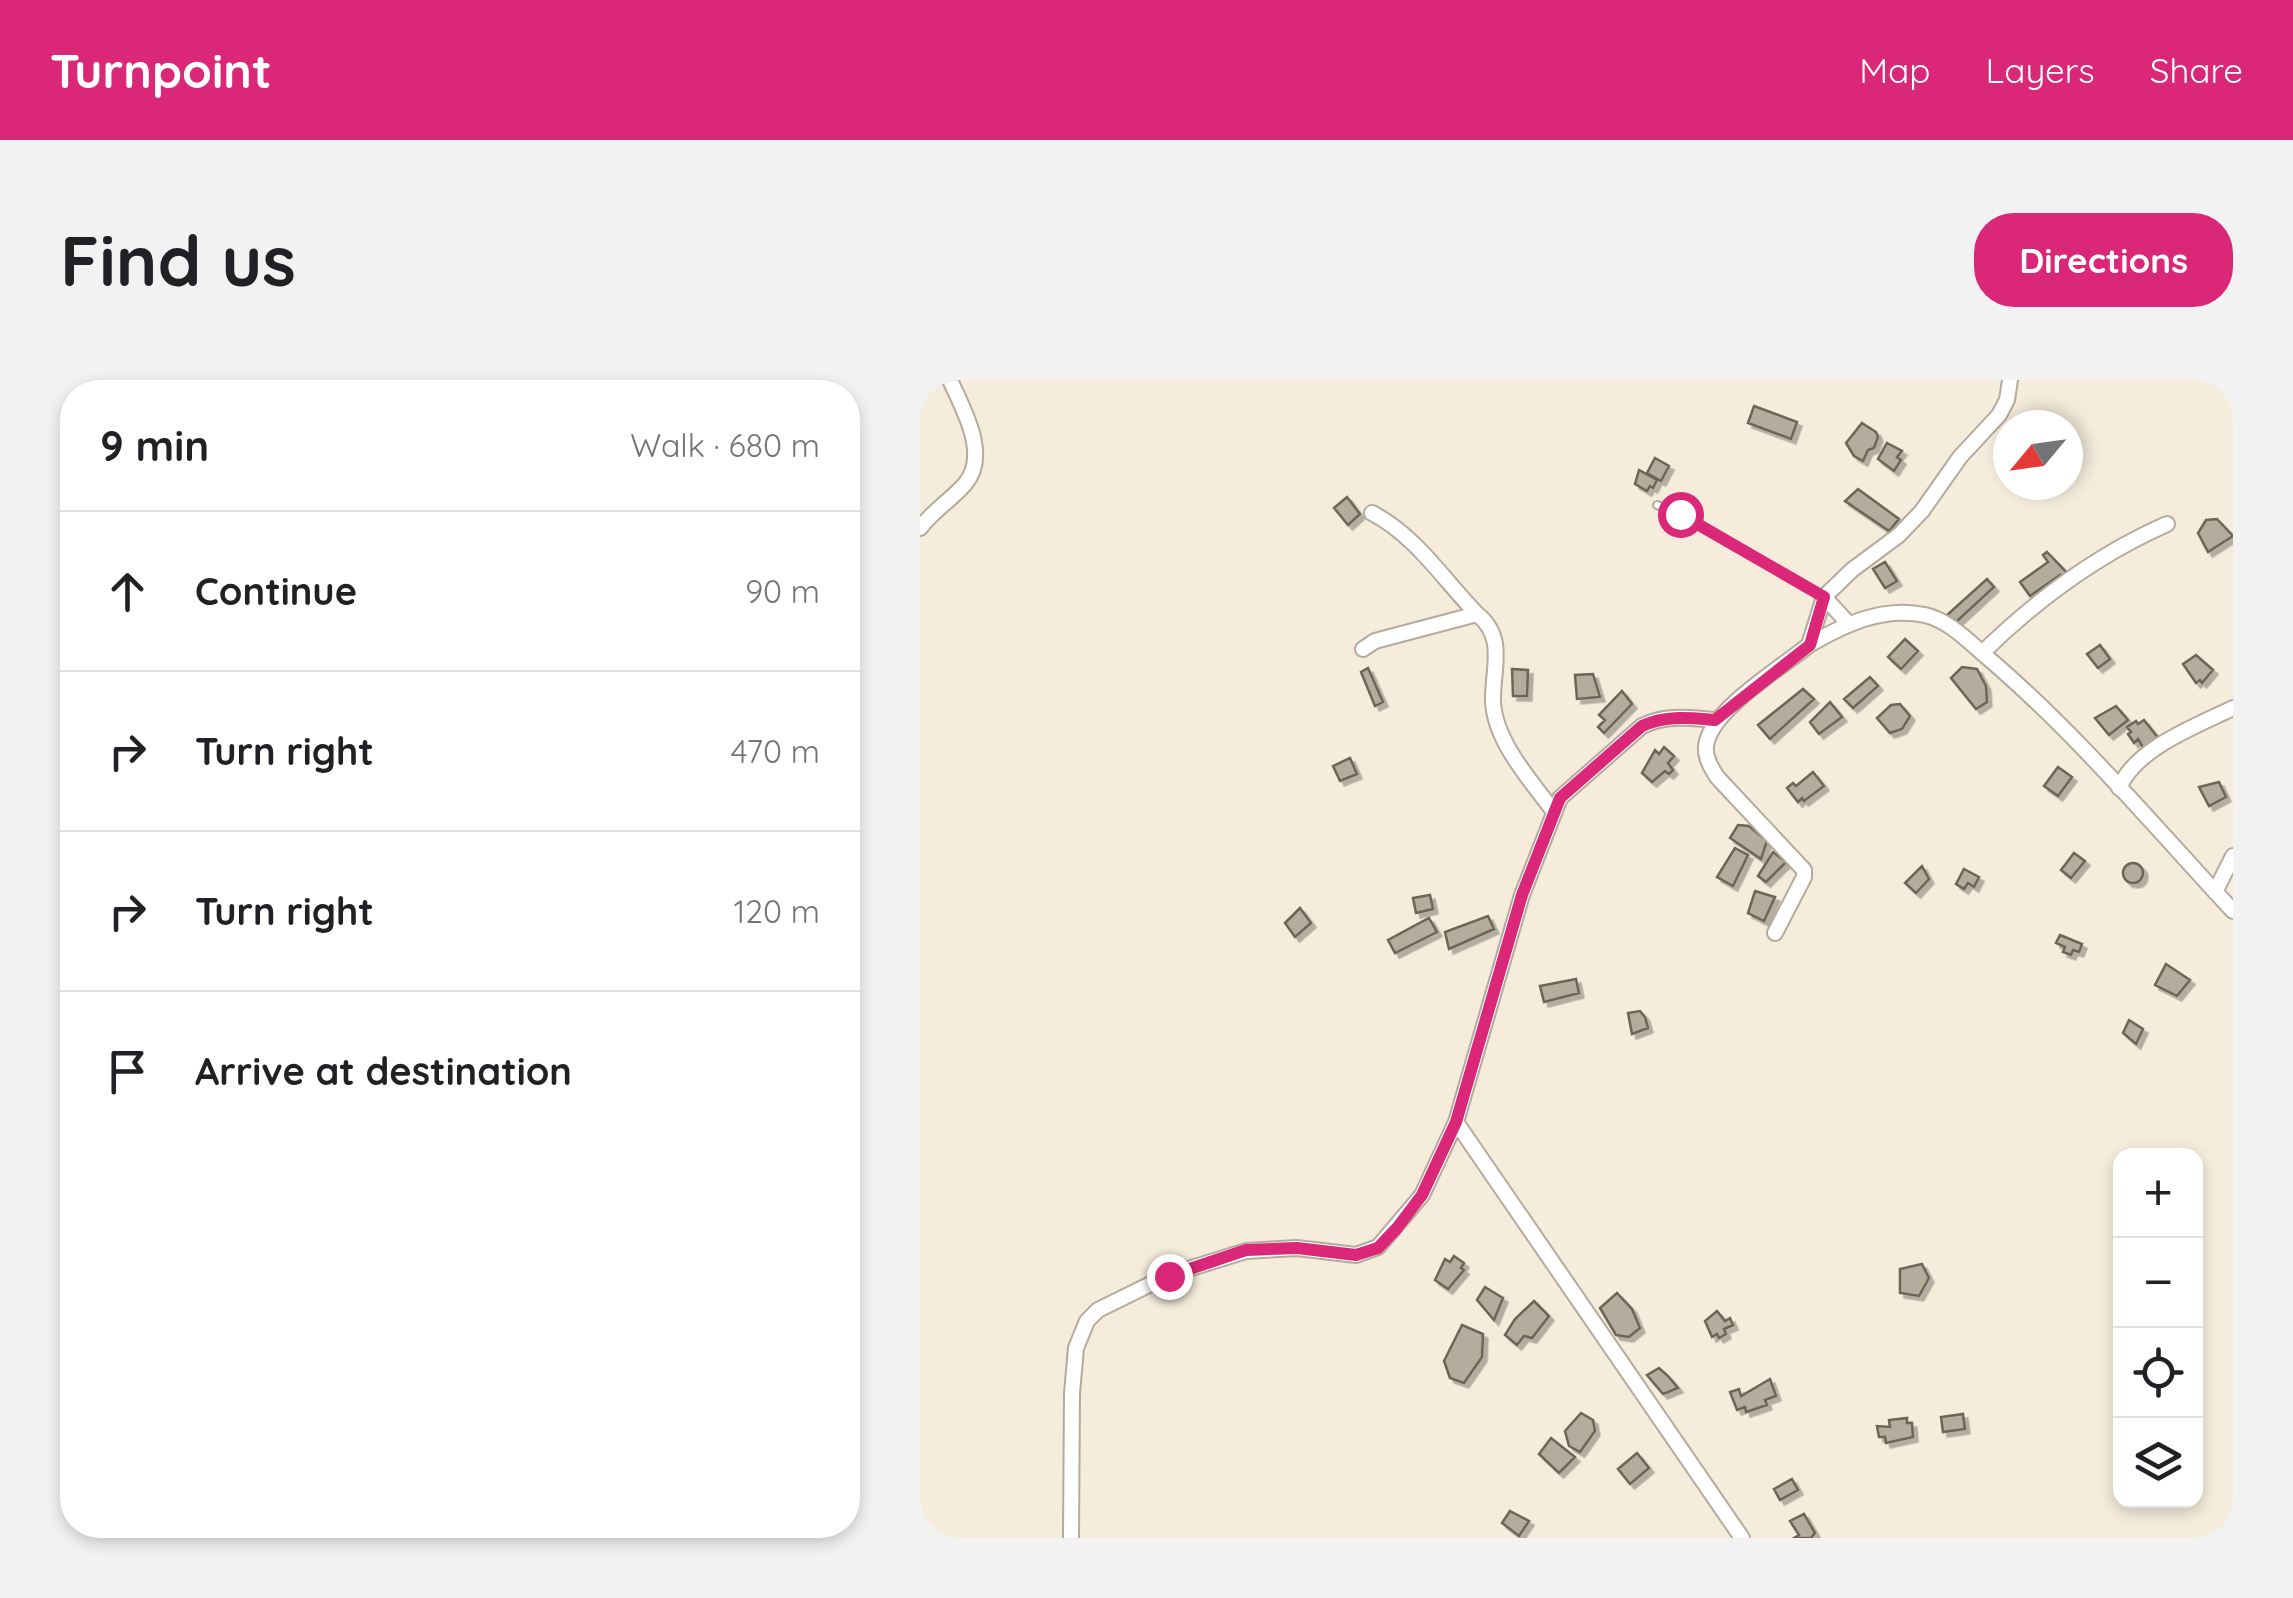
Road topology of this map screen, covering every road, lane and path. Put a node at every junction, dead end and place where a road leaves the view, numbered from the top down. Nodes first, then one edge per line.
1 (950, 380) edge
2 (2010, 380) edge
3 (1657, 505) dead end
4 (1372, 513) dead end
5 (2168, 524) dead end
6 (920, 528) edge
7 (1824, 597) junction
8 (1477, 614) junction
9 (1848, 622) junction
10 (1810, 645) junction
11 (1363, 649) dead end
12 (1982, 653) junction
13 (2233, 708) edge
14 (1715, 720) junction
15 (2118, 788) junction
16 (1554, 812) junction
17 (2233, 856) edge
18 (2215, 892) junction
19 (2233, 911) edge
20 (1775, 934) dead end
21 (1456, 1122) junction
22 (1071, 1538) edge
23 (1742, 1538) edge

1 - 6 street
2 - 7 street
3 - 7 lane
4 - 8 street
5 - 12 street
7 - 9 street
7 - 10 street
8 - 11 street
8 - 16 street
9 - 10 street
9 - 12 street
10 - 14 street
12 - 15 street
13 - 15 street
14 - 16 street
14 - 20 street
15 - 18 street
16 - 21 street
17 - 18 street
18 - 19 street
21 - 22 street
21 - 23 street

